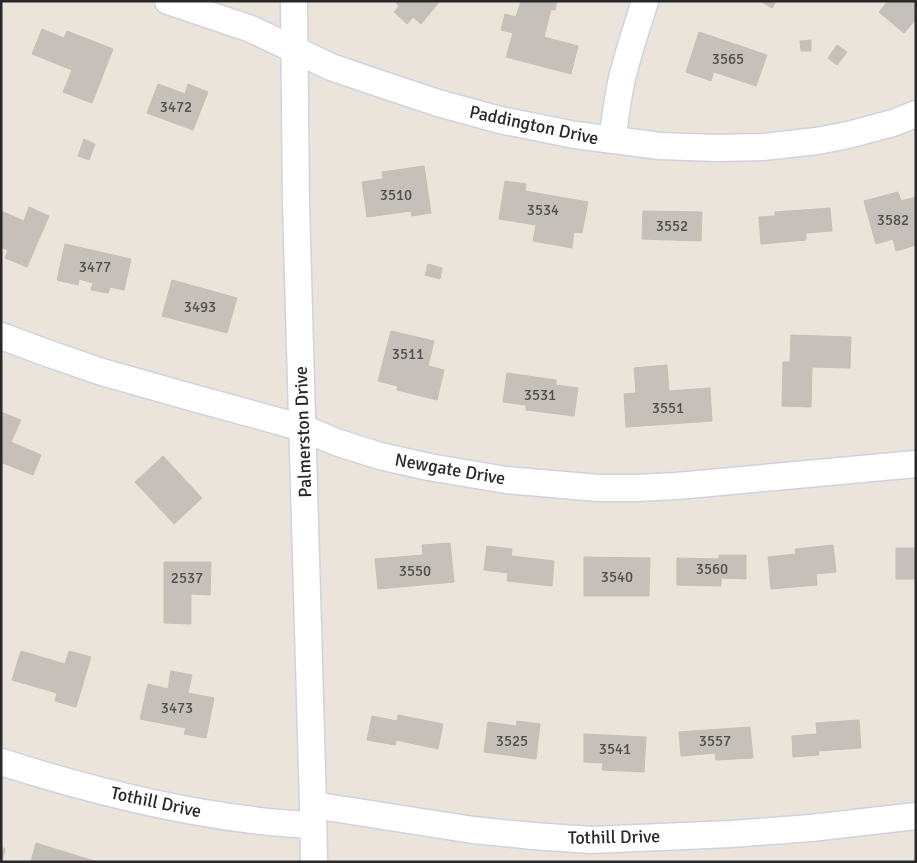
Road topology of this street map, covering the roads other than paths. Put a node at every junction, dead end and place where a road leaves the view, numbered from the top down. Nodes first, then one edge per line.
1 (168, 1) edge
2 (294, 1) edge
3 (646, 1) edge
4 (295, 50) junction
5 (916, 114) edge
6 (612, 140) junction
7 (1, 336) edge
8 (303, 428) junction
9 (916, 464) edge
10 (1, 762) edge
11 (313, 815) junction
12 (916, 816) edge
13 (314, 862) edge

1 - 4 street, Paddington Drive
2 - 4 street, Palmerston Drive
3 - 6 street
4 - 6 street, Paddington Drive
4 - 8 street, Palmerston Drive
5 - 6 street, Paddington Drive
7 - 8 street, Newgate Drive
8 - 9 street, Newgate Drive
8 - 11 street, Palmerston Drive
10 - 11 street, Tothill Drive
11 - 12 street, Tothill Drive
11 - 13 street, Palmerston Drive

